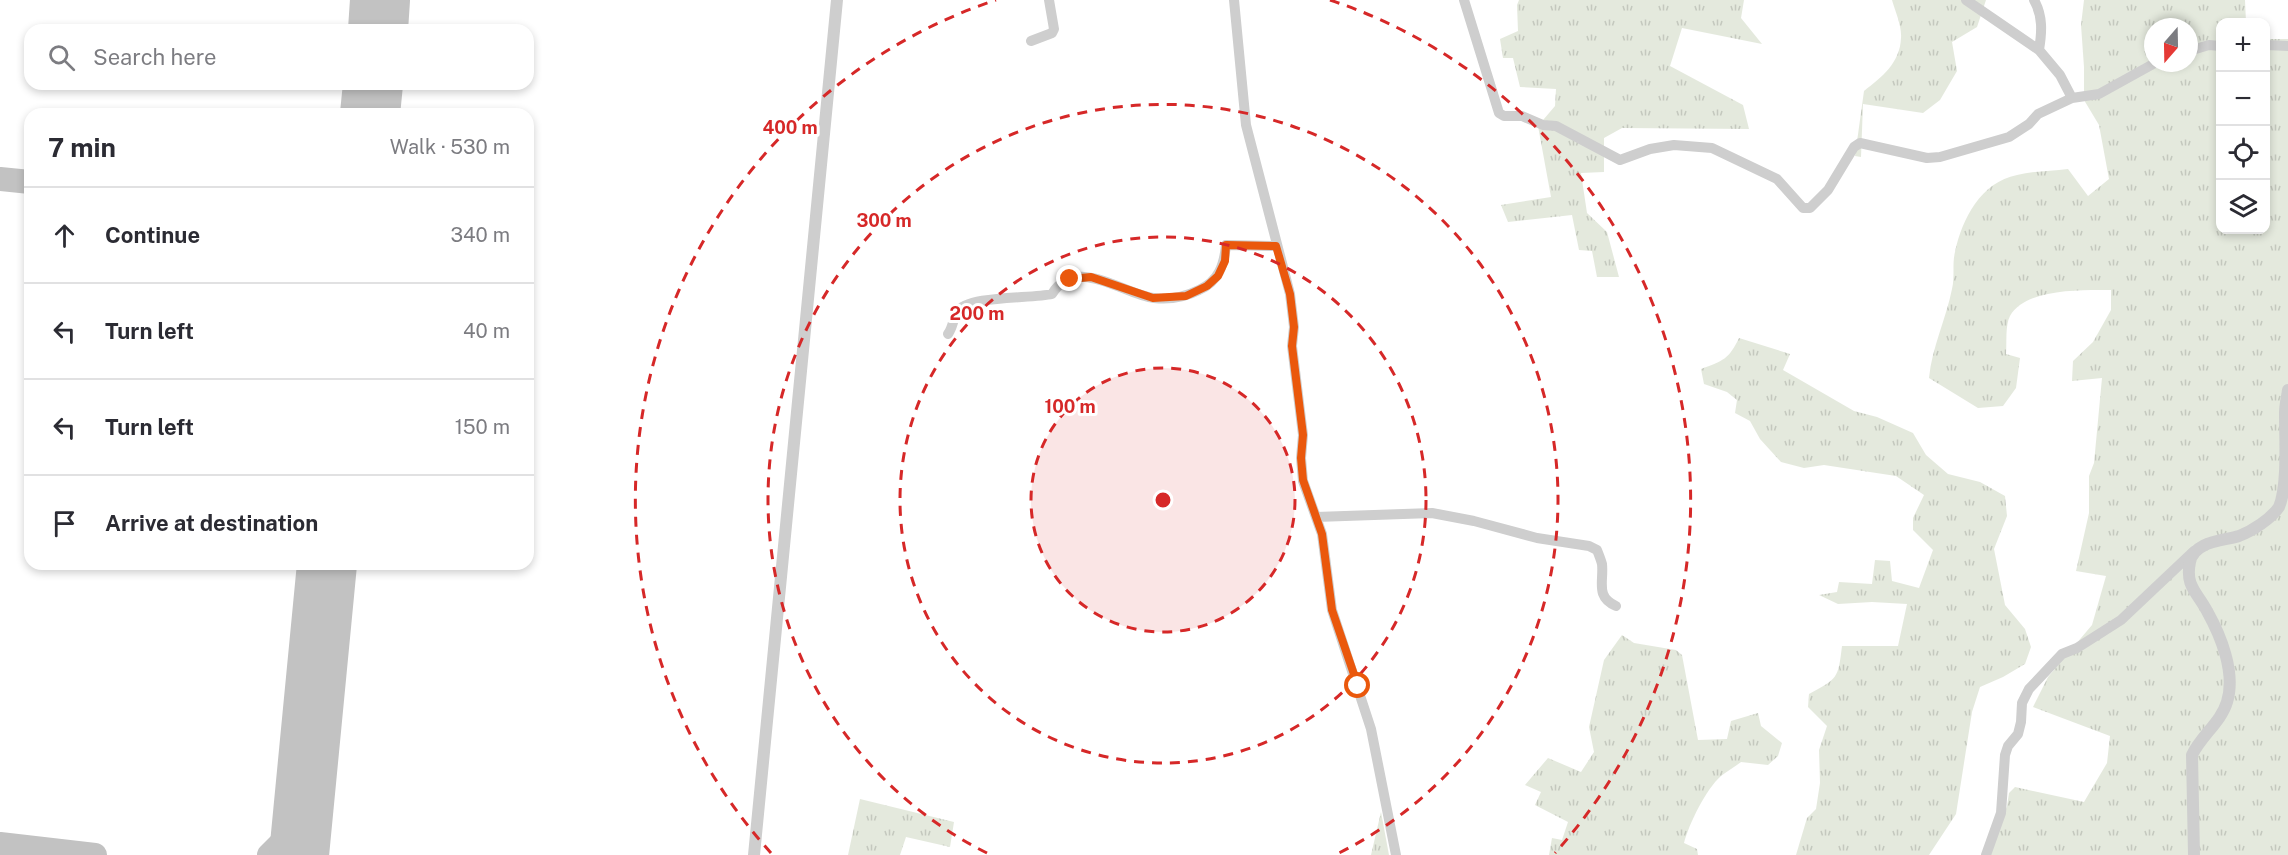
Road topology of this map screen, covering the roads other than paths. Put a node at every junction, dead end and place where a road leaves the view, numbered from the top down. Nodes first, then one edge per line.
1 (837, 0) edge
2 (1049, 0) edge
3 (1234, 0) edge
4 (1464, 0) edge
5 (1966, 0) edge
6 (2034, 0) edge
7 (1031, 41) dead end
8 (2270, 45) edge
9 (2216, 46) edge
10 (2288, 46) edge
11 (2198, 48) edge
12 (2039, 50) junction
13 (2144, 69) edge
14 (2072, 98) junction
15 (1276, 246) junction
16 (948, 334) dead end
17 (2288, 390) edge
18 (1316, 517) junction
19 (2194, 551) junction
20 (1616, 606) dead end
21 (754, 855) edge
22 (1396, 855) edge
23 (1986, 855) edge
24 (2194, 855) edge

1 - 21 street
2 - 7 street
3 - 15 street
4 - 14 street
5 - 12 street
6 - 12 street
8 - 10 street
9 - 11 street
12 - 14 street
13 - 14 street
15 - 16 street
15 - 18 street
17 - 19 street
18 - 20 street
18 - 22 street
19 - 23 street
19 - 24 street

